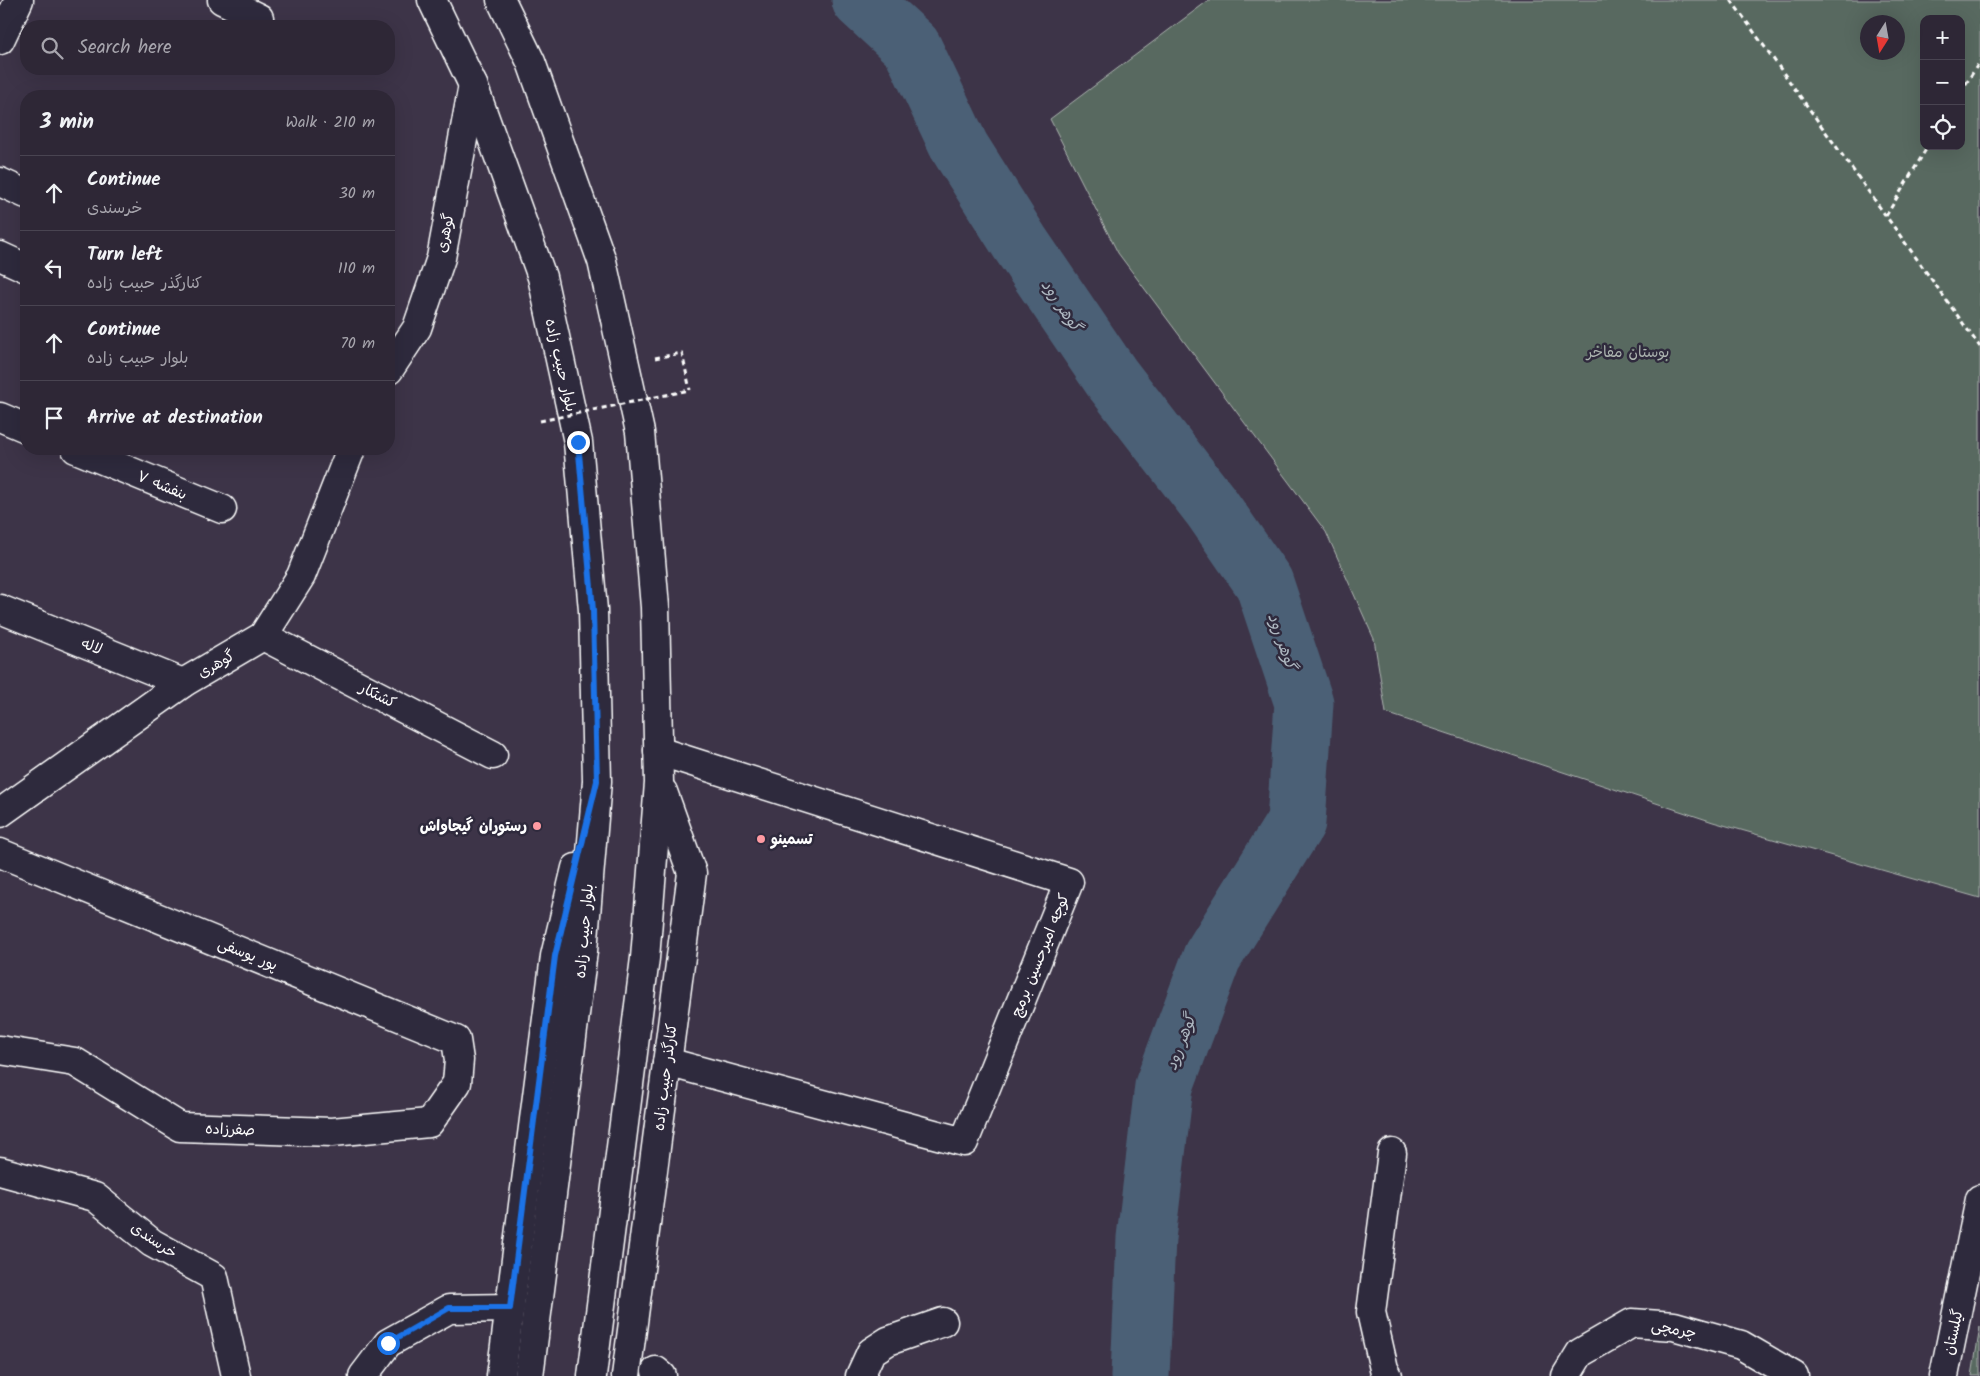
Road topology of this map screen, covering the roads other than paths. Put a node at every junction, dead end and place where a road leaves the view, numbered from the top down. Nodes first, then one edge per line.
1 (19, 0) edge
2 (222, 0) edge
3 (432, 0) edge
4 (501, 0) edge
5 (259, 18) dead end
6 (0, 40) edge
7 (473, 85) junction
8 (0, 182) edge
9 (20, 191) edge
10 (0, 256) edge
11 (20, 265) edge
12 (395, 361) edge
13 (0, 417) edge
14 (20, 425) edge
15 (90, 455) edge
16 (348, 455) edge
17 (222, 510) dead end
18 (0, 609) edge
19 (263, 636) junction
20 (183, 683) junction
21 (658, 751) junction
22 (493, 755) dead end
23 (597, 781) junction
24 (659, 783) junction
25 (0, 813) edge
26 (0, 853) edge
27 (0, 1050) edge
28 (667, 1062) junction
29 (457, 1083) joint
30 (1392, 1152) dead end
31 (0, 1171) edge
32 (1980, 1199) edge
33 (510, 1308) junction
34 (943, 1322) dead end
35 (236, 1376) edge
36 (363, 1376) edge
37 (502, 1376) edge
38 (529, 1376) edge
39 (592, 1376) edge
40 (626, 1376) edge
41 (860, 1376) edge
42 (1388, 1376) edge
43 (1566, 1376) edge
44 (1794, 1376) edge
45 (1944, 1376) edge

1 - 6 street
2 - 5 street
3 - 7 street, بلوار حبیب زاده
4 - 21 street
7 - 12 street, گوهری
7 - 23 street, بلوار حبیب زاده
8 - 9 street
10 - 11 street
13 - 14 street
15 - 17 street, بنفشه ۷
16 - 19 street, گوهری
18 - 20 street, لاله
19 - 20 street, گوهری
19 - 22 street, کشتکار
20 - 25 street, گوهری
21 - 24 street
21 - 28 street, کوچه امیرحسین برمچ
23 - 33 street
23 - 38 street, بلوار حبیب زاده
24 - 28 street, کنارگذر حبیب زاده
24 - 39 street
26 - 29 street, پور یوسفی
27 - 29 street, صفرزاده
28 - 40 street, کنارگذر حبیب زاده
30 - 42 street
31 - 35 street, خرسندی
32 - 45 street, گیلستان
33 - 36 street
33 - 37 street
34 - 41 street
43 - 44 street, چرمچی

